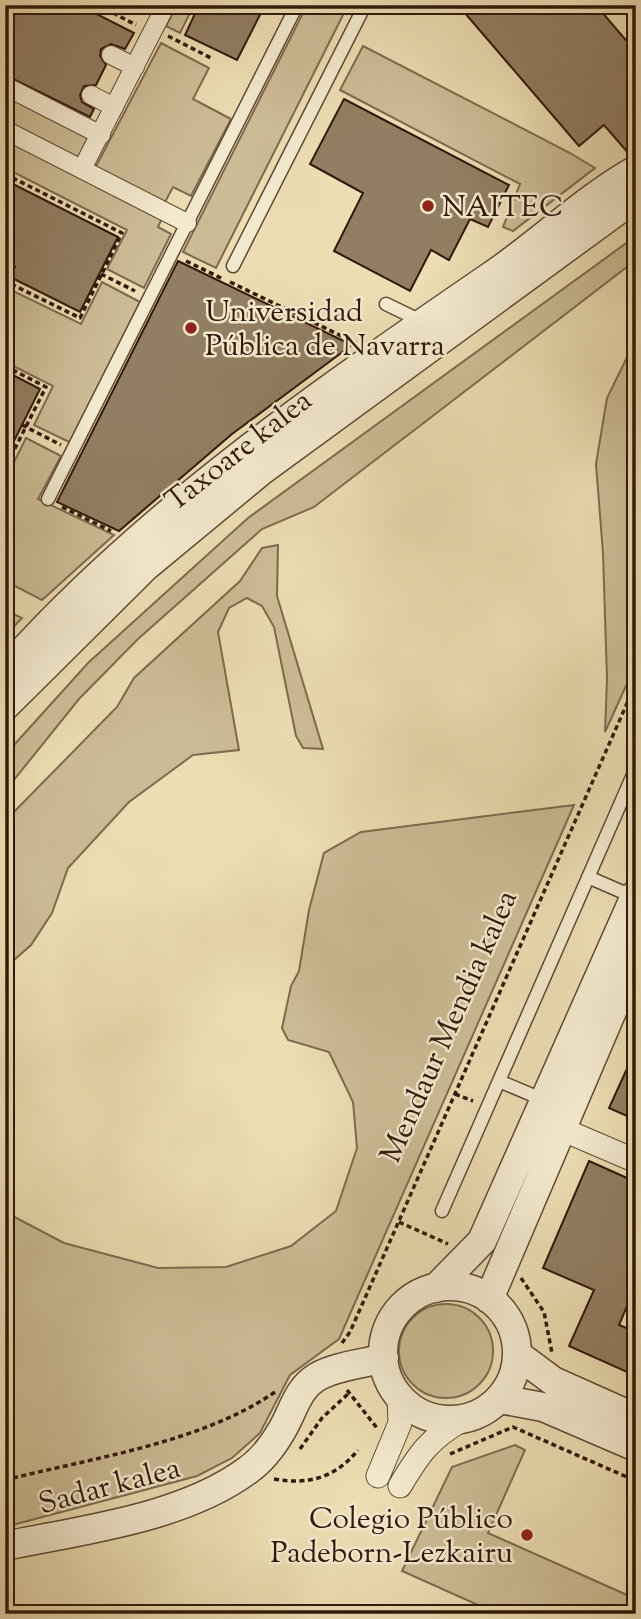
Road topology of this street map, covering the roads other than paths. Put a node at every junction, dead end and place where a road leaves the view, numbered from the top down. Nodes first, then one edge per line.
1 (166, 5) edge
2 (297, 5) edge
3 (365, 5) edge
4 (111, 55) dead end
5 (135, 67) junction
6 (5, 86) edge
7 (91, 95) dead end
8 (114, 107) junction
9 (5, 130) edge
10 (100, 135) junction
11 (82, 169) junction
12 (636, 170) edge
13 (636, 197) edge
14 (187, 223) junction
15 (233, 266) dead end
16 (386, 304) dead end
17 (424, 322) junction
18 (51, 501) road end
19 (5, 671) edge
20 (5, 706) edge
21 (636, 768) edge
22 (588, 877) junction
23 (635, 896) edge
24 (636, 956) edge
25 (499, 1081) junction
26 (544, 1100) junction
27 (559, 1128) junction
28 (636, 1161) edge
29 (442, 1211) dead end
30 (436, 1288) junction
31 (489, 1299) junction
32 (517, 1355) junction
33 (384, 1358) junction
34 (399, 1396) junction
35 (500, 1399) junction
36 (636, 1418) edge
37 (462, 1420) junction
38 (636, 1447) edge
39 (378, 1476) joint
40 (400, 1486) joint
41 (5, 1546) edge

1 - 5 street
2 - 14 lane
3 - 15 lane
4 - 5 street
5 - 8 street
6 - 10 street
7 - 8 street
8 - 10 street
9 - 11 street
10 - 11 street
11 - 14 street
12 - 17 street, Taxoare kalea
13 - 20 street, Taxoare kalea
14 - 18 lane
16 - 17 lane
17 - 19 street, Taxoare kalea
21 - 22 lane
22 - 23 lane
22 - 25 lane
23 - 26 street
24 - 27 street
25 - 26 lane
25 - 29 lane
26 - 30 street
27 - 28 street
27 - 31 street
30 - 31 street
30 - 33 street
31 - 32 street
32 - 35 street
32 - 36 street
33 - 34 street
33 - 41 street, Sadar kalea
34 - 37 street
34 - 39 street
35 - 37 street
35 - 38 street
37 - 40 street
39 - 40 lane

